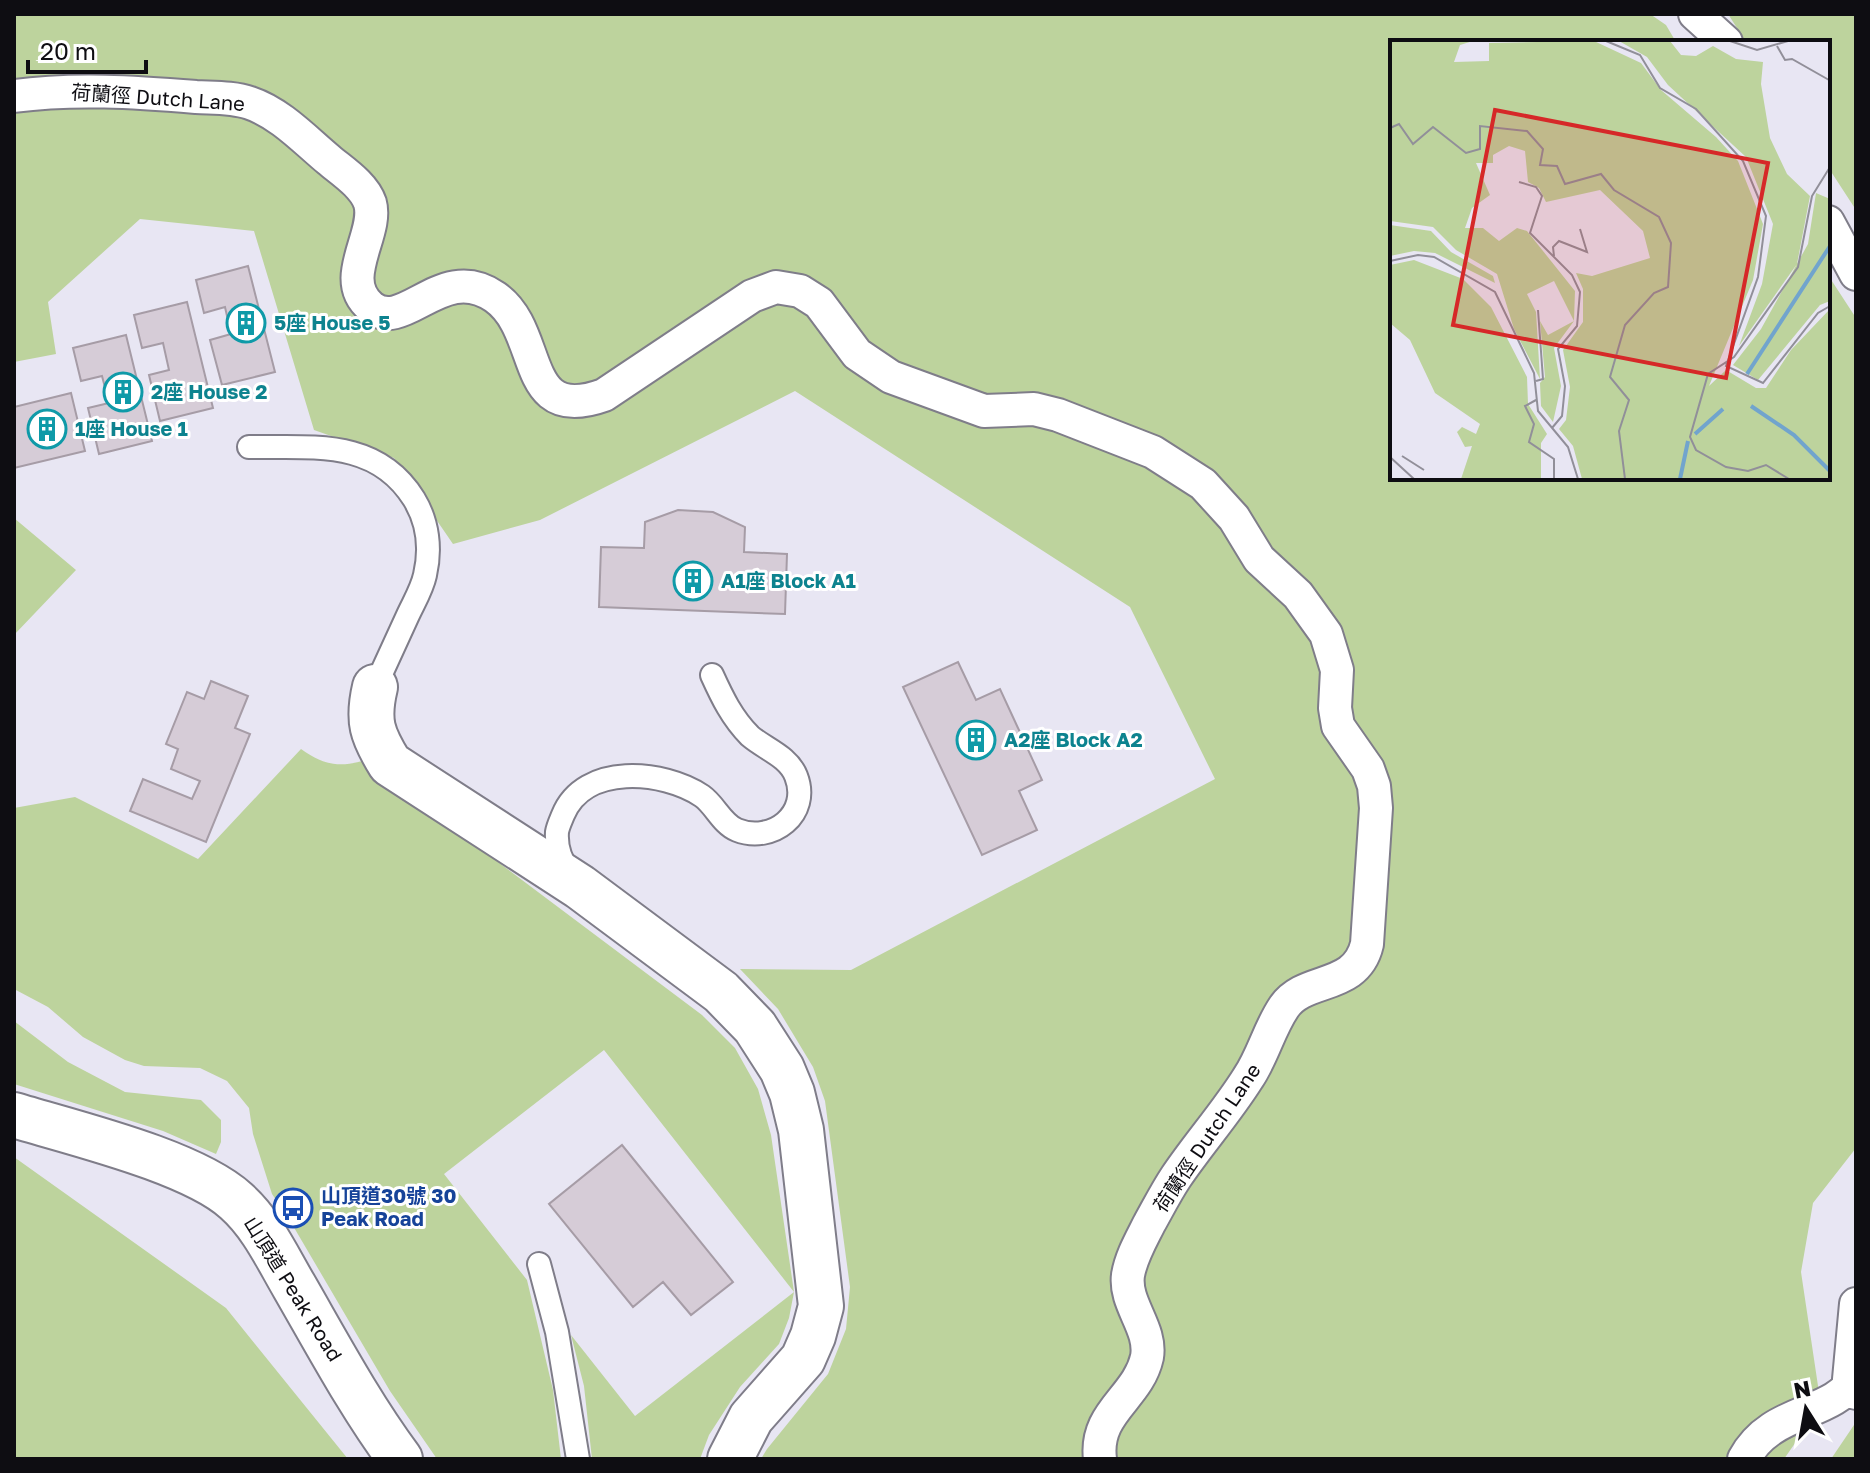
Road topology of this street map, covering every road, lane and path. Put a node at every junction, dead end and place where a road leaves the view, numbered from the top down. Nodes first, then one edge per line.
1 (1695, 14) edge
2 (1724, 40) edge
3 (14, 96) edge
4 (1830, 226) edge
5 (1856, 274) edge
6 (249, 447) dead end
7 (712, 675) dead end
8 (375, 687) joint
9 (580, 887) junction
10 (14, 1115) edge
11 (539, 1264) dead end
12 (1856, 1304) edge
13 (1853, 1387) edge
14 (400, 1459) edge
15 (578, 1459) edge
16 (730, 1459) edge
17 (1100, 1459) edge
18 (1744, 1459) edge

1 - 2 street
3 - 17 street, 荷蘭徑 Dutch Lane
4 - 5 street
6 - 8 lane
7 - 9 lane
8 - 9 street
9 - 16 street
10 - 14 street, 山頂道 Peak Road
11 - 15 lane
12 - 13 street
13 - 18 street

